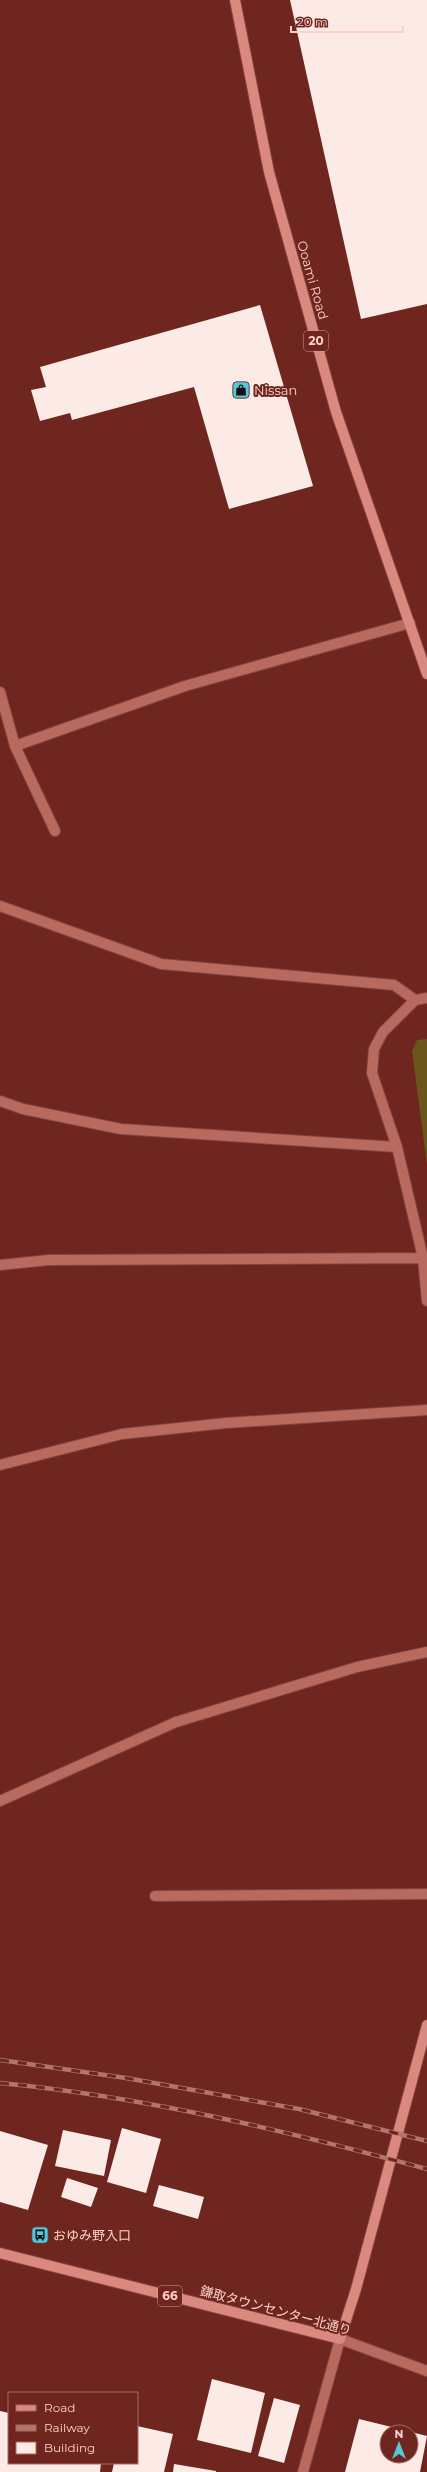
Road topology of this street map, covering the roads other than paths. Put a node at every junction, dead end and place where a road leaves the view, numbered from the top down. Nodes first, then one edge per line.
1 (235, 0) edge
2 (410, 623) junction
3 (427, 674) edge
4 (0, 692) edge
5 (15, 746) junction
6 (54, 831) dead end
7 (0, 906) edge
8 (427, 998) edge
9 (415, 1000) junction
10 (0, 1101) edge
11 (397, 1147) junction
12 (423, 1258) junction
13 (0, 1265) edge
14 (427, 1301) edge
15 (427, 1410) edge
16 (0, 1465) edge
17 (427, 1652) edge
18 (0, 1801) edge
19 (427, 1894) edge
20 (155, 1896) dead end
21 (427, 2025) edge
22 (0, 2253) edge
23 (340, 2339) junction
24 (427, 2371) edge
25 (303, 2472) edge

1 - 2 main road, Ooami Road / 20
2 - 3 main road, Ooami Road / 20
2 - 5 street
4 - 5 street
5 - 6 street
7 - 9 street
8 - 9 street
9 - 11 street
10 - 11 street
11 - 12 street
12 - 13 street
12 - 14 street
15 - 16 street
17 - 18 street
19 - 20 street
21 - 23 main road
22 - 23 main road, 鎌取タウンセンター北通り / 66
23 - 24 street, 鎌取タウンセンター北通り
23 - 25 street

